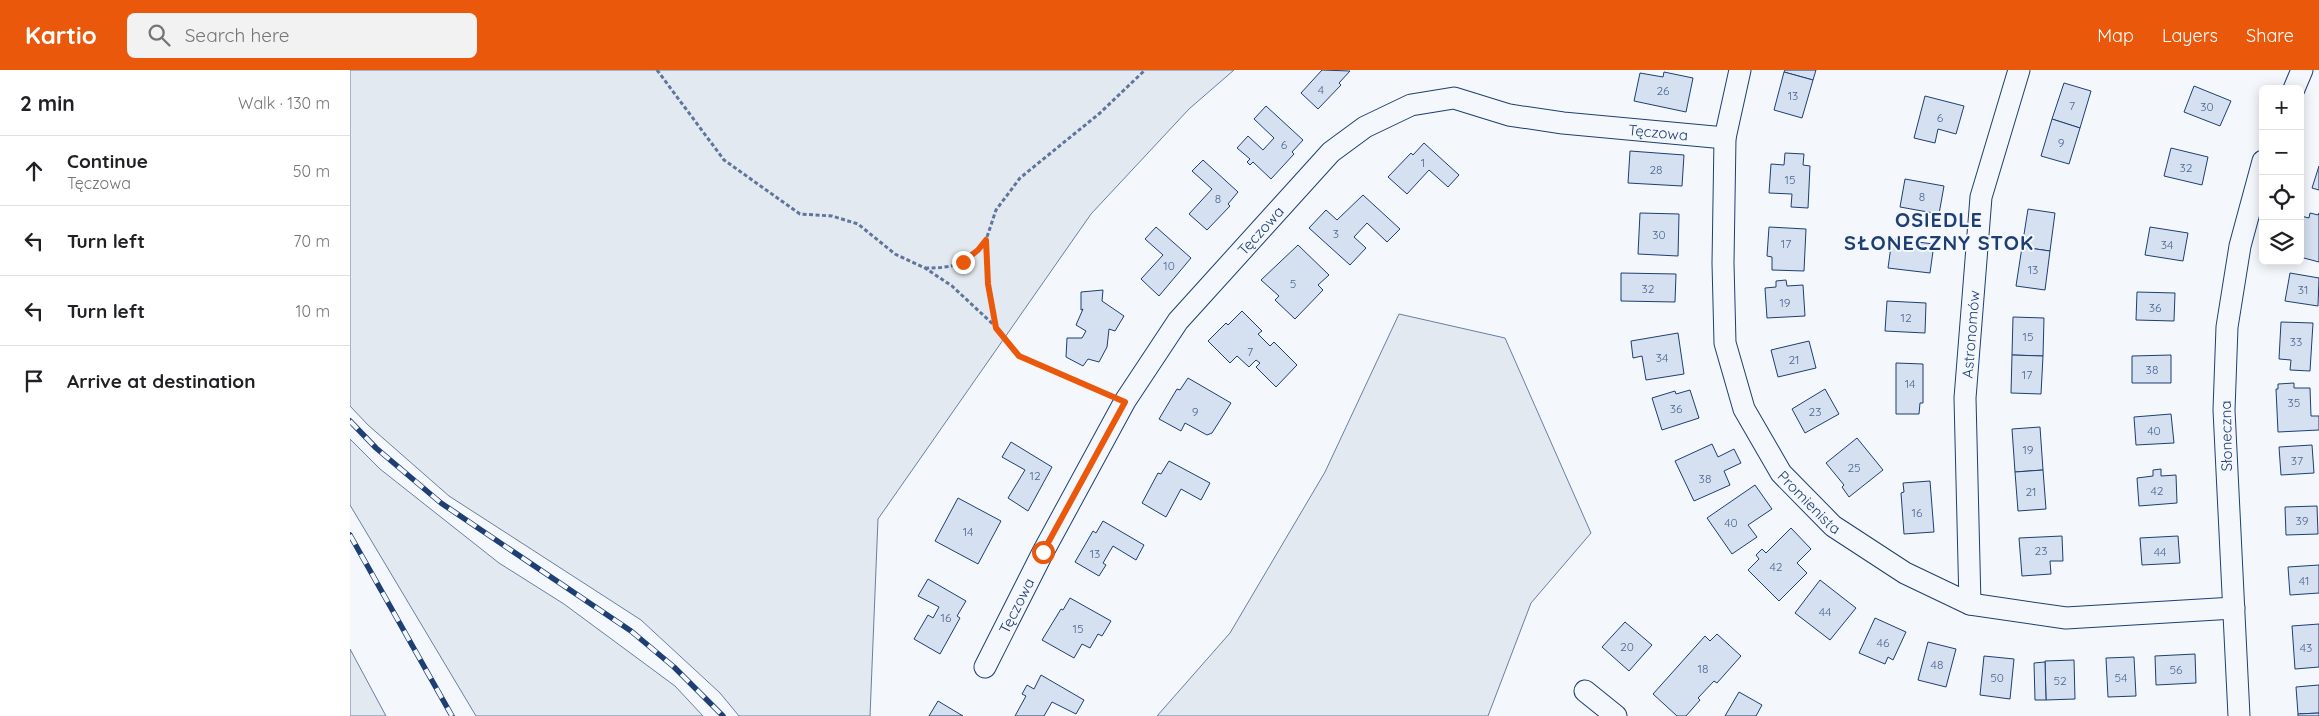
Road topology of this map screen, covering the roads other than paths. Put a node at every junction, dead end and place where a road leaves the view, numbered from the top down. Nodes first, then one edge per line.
1 (1740, 70) edge
2 (2019, 70) edge
3 (2302, 70) edge
4 (2296, 85) edge
5 (1725, 138) junction
6 (2259, 175) edge
7 (1970, 604) junction
8 (2234, 608) junction
9 (985, 667) dead end
10 (1585, 690) dead end
11 (1616, 716) edge
12 (2239, 716) edge

1 - 5 street, Promienista
2 - 7 street, Astronomów
3 - 4 street
5 - 7 street, Promienista
5 - 9 street, Tęczowa
6 - 8 street, Słoneczna
7 - 8 street, Promienista
8 - 12 street, Słoneczna
10 - 11 street

